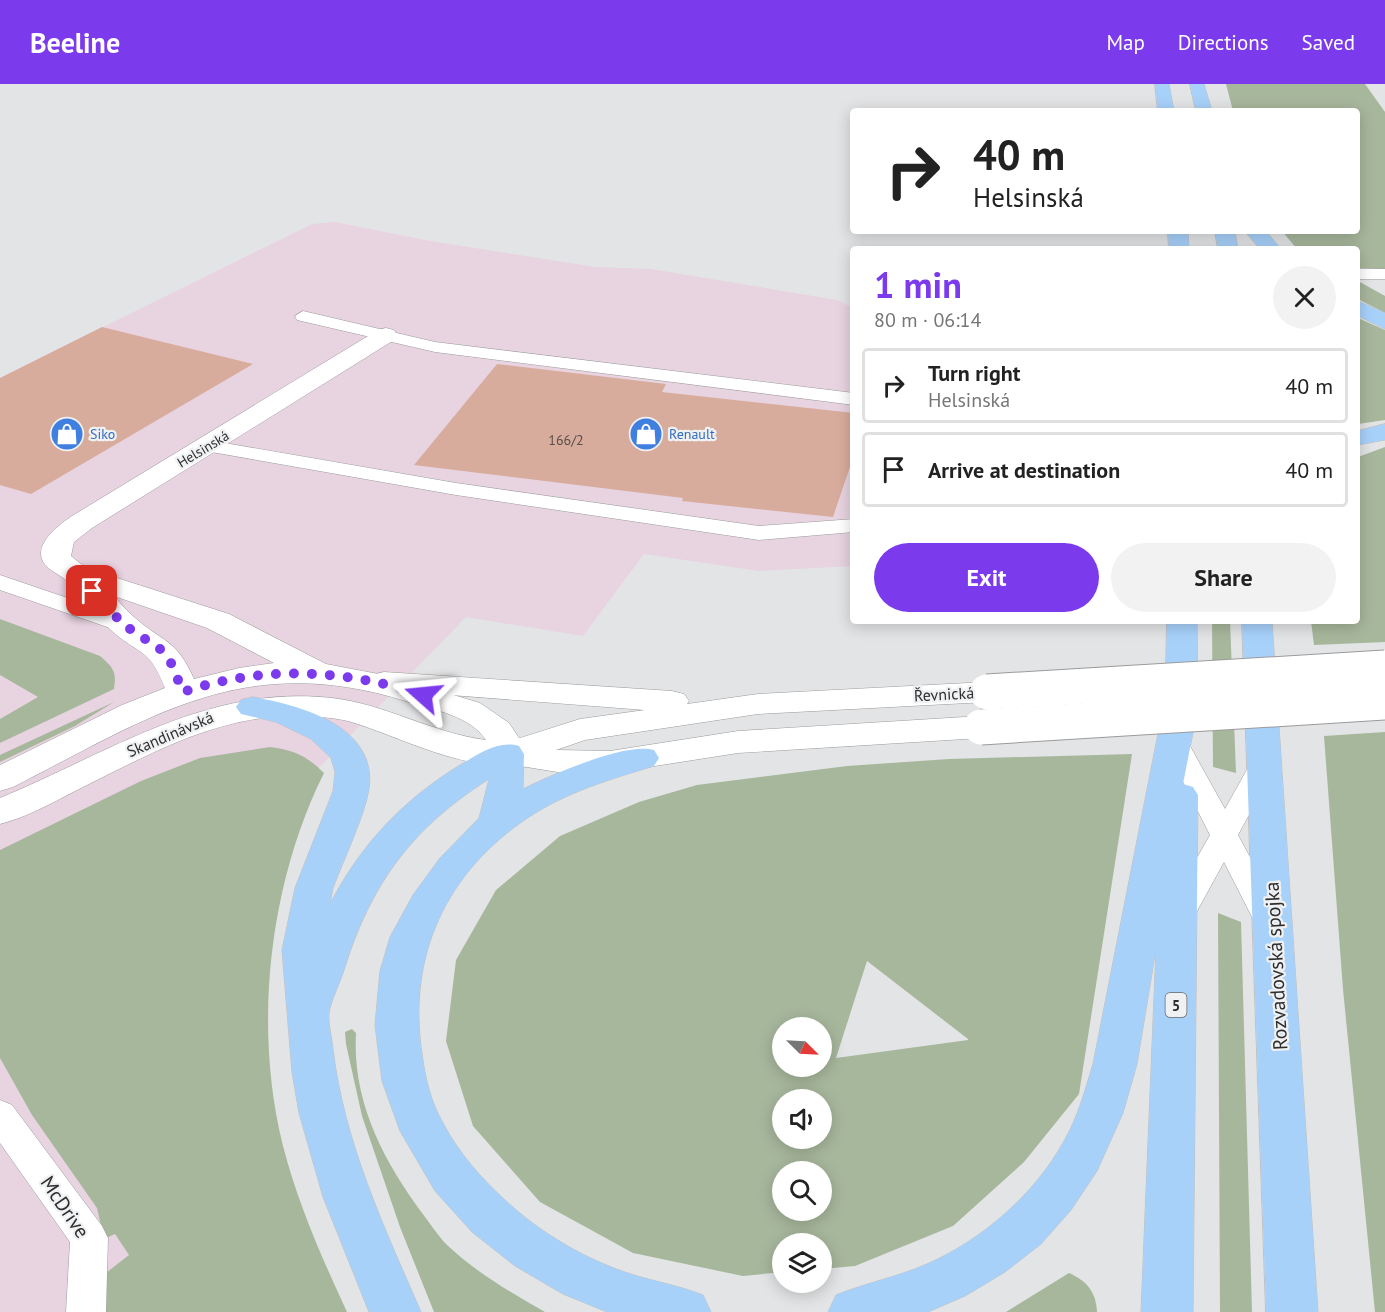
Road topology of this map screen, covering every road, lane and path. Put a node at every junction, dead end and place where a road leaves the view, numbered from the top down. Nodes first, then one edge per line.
1 (1162, 84) edge
2 (1197, 84) edge
3 (1166, 108) edge
4 (1203, 108) edge
5 (1258, 234) edge
6 (1268, 246) edge
7 (1371, 274) edge
8 (1384, 291) edge
9 (1360, 308) edge
10 (303, 316) dead end
11 (1385, 322) edge
12 (386, 335) junction
13 (850, 399) edge
14 (1385, 432) edge
15 (1360, 438) edge
16 (207, 446) junction
17 (850, 525) edge
18 (76, 574) junction
19 (0, 582) edge
20 (1182, 624) edge
21 (1257, 624) edge
22 (1273, 624) edge
23 (124, 625) junction
24 (1385, 668) edge
25 (338, 676) junction
26 (384, 682) junction
27 (183, 692) junction
28 (1181, 698) junction
29 (1385, 702) edge
30 (758, 704) junction
31 (253, 706) junction
32 (1263, 707) junction
33 (1181, 752) junction
34 (507, 754) junction
35 (642, 758) junction
36 (1266, 760) junction
37 (0, 779) edge
38 (0, 812) edge
39 (494, 826) junction
40 (1224, 835) junction
41 (1178, 918) junction
42 (1274, 930) junction
43 (309, 1012) junction
44 (0, 1115) edge
45 (86, 1312) edge
46 (395, 1312) edge
47 (685, 1312) edge
48 (854, 1312) edge
49 (1167, 1312) edge
50 (1292, 1312) edge

1 - 3 highway
2 - 4 highway
5 - 6 highway
7 - 8 lane
9 - 11 highway
10 - 12 lane
12 - 13 lane
12 - 16 street, Helsinská
14 - 15 highway
16 - 17 lane
16 - 18 street, Helsinská
18 - 23 street, Helsinská
18 - 25 street, Helsinská
19 - 23 lane
20 - 28 highway, 5
21 - 32 highway, Rozvadovská spojka / 5
22 - 32 highway
23 - 27 street, Helsinská
24 - 30 street, Řevnická, bridge
25 - 26 street, Skandinávská
25 - 27 street, Skandinávská
26 - 30 street
26 - 34 street, Skandinávská
27 - 37 street, Skandinávská
28 - 33 highway, 5
28 - 48 highway
29 - 35 street, bridge
30 - 34 street, Řevnická
31 - 34 street, Skandinávská
31 - 38 street, Skandinávská
31 - 43 highway
32 - 36 highway, Rozvadovská spojka / 5
33 - 40 lane, 5
33 - 41 highway, 5
34 - 35 street
34 - 39 highway
34 - 43 highway
35 - 39 highway
36 - 40 lane, 5
36 - 42 highway, Rozvadovská spojka / 5
39 - 47 highway
40 - 41 lane, 5
40 - 42 lane, 5
41 - 49 highway, 5
42 - 50 highway, Rozvadovská spojka / 5
43 - 46 highway
44 - 45 lane, McDrive

